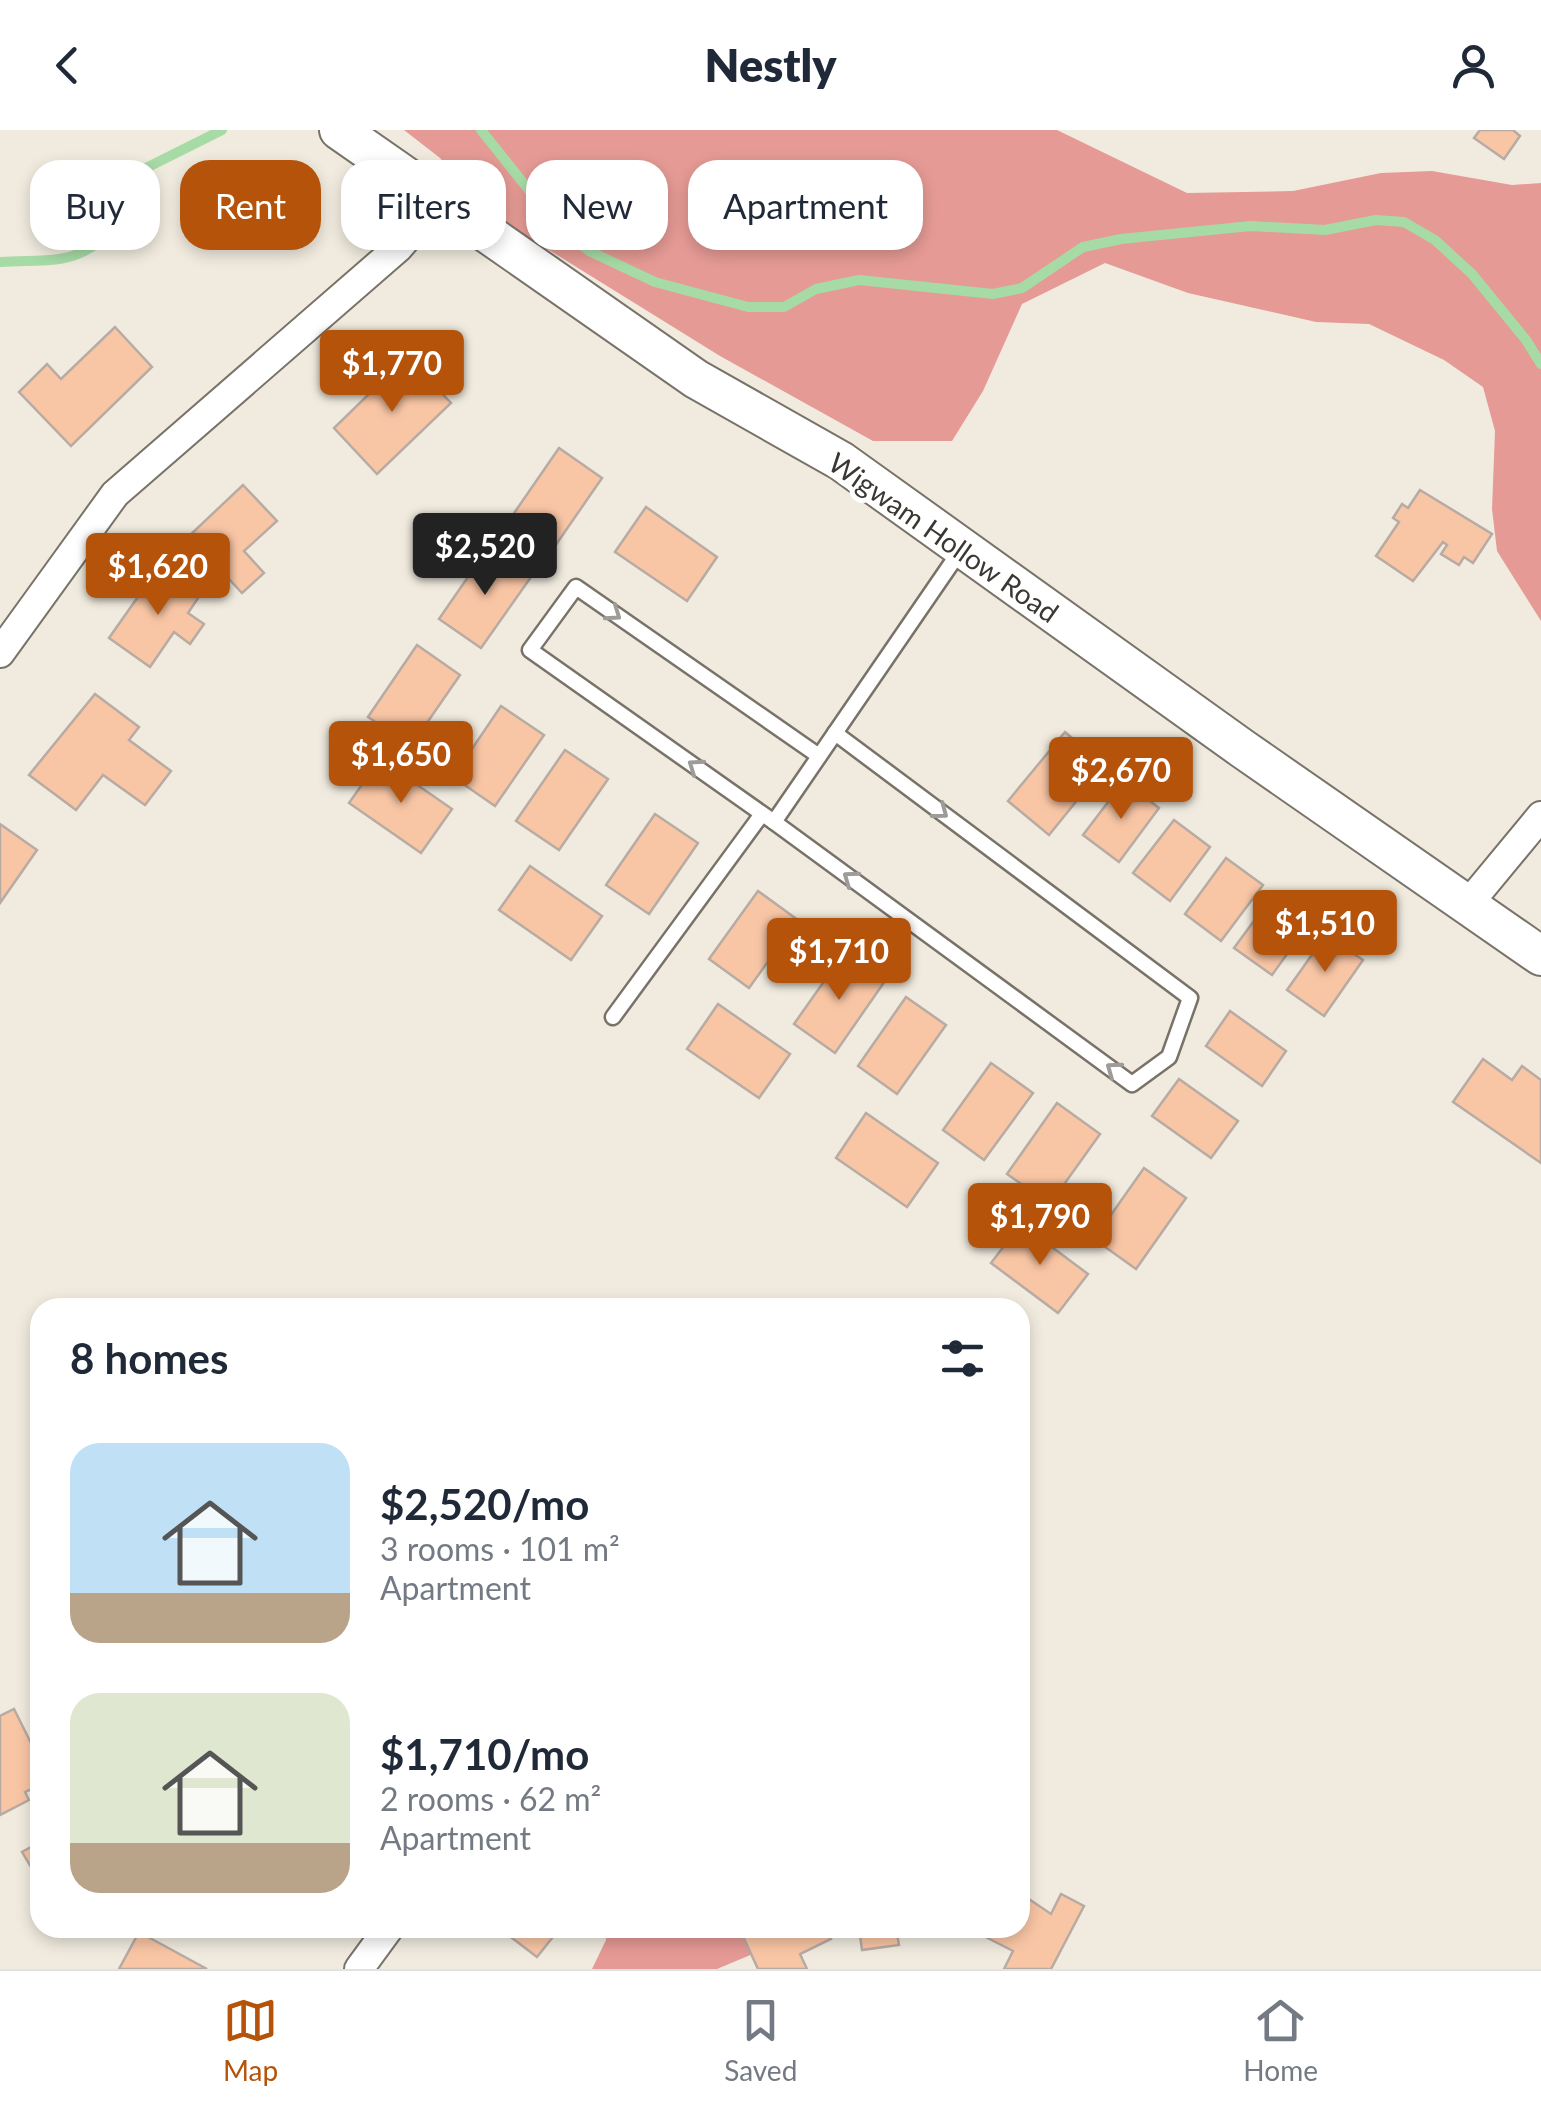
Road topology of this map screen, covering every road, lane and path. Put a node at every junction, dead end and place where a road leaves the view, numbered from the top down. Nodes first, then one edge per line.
1 (339, 130) edge
2 (380, 160) edge
3 (506, 249) edge
4 (396, 250) edge
5 (961, 549) junction
6 (0, 653) edge
7 (835, 733) junction
8 (820, 756) junction
9 (1541, 816) edge
10 (768, 818) junction
11 (1469, 903) junction
12 (1541, 956) edge
13 (613, 1016) dead end
14 (382, 1938) edge
15 (360, 1969) edge

1 - 2 street, Wigwam Hollow Road
3 - 5 street, Wigwam Hollow Road
4 - 6 street
5 - 7 lane
5 - 11 street, Wigwam Hollow Road
7 - 8 lane
7 -> 10 lane
8 - 10 lane
10 -> 8 lane
9 - 11 street
10 - 13 lane
11 - 12 street, Wigwam Hollow Road
14 - 15 street

